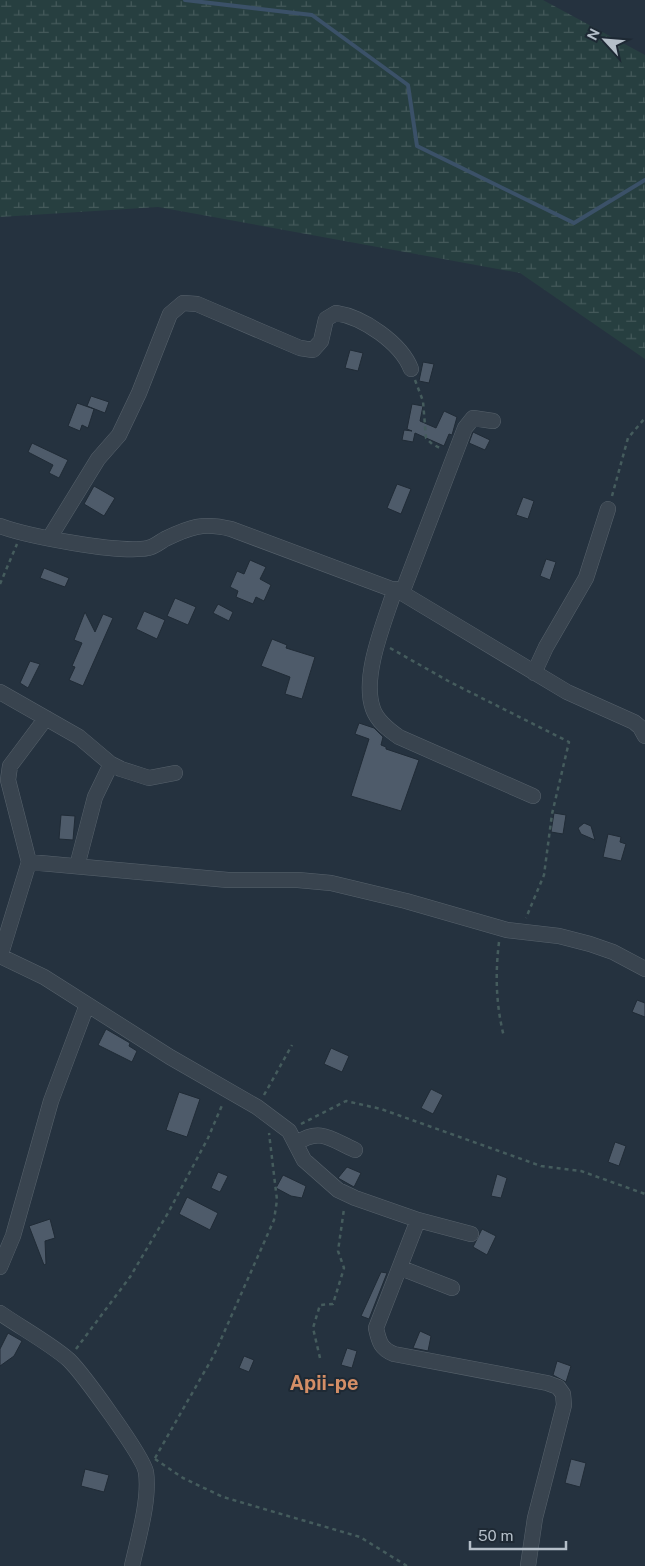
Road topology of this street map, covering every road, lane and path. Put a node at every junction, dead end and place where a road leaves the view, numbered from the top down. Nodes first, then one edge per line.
1 (411, 369) joint
2 (645, 418) edge
3 (493, 420) dead end
4 (454, 455) junction
5 (608, 509) joint
6 (0, 526) edge
7 (21, 534) junction
8 (50, 537) junction
9 (0, 584) edge
10 (398, 591) junction
11 (378, 642) junction
12 (534, 672) junction
13 (0, 692) edge
14 (46, 718) junction
15 (645, 736) edge
16 (111, 764) junction
17 (175, 773) dead end
18 (533, 796) dead end
19 (29, 862) junction
20 (77, 866) junction
21 (501, 928) junction
22 (521, 931) junction
23 (0, 956) edge
24 (645, 969) edge
25 (87, 1005) junction
26 (504, 1037) dead end
27 (292, 1045) dead end
28 (228, 1090) junction
29 (261, 1111) junction
30 (293, 1137) junction
31 (355, 1150) dead end
32 (645, 1194) edge
33 (346, 1195) junction
34 (418, 1220) junction
35 (471, 1234) dead end
36 (0, 1267) edge
37 (401, 1268) junction
38 (452, 1288) dead end
39 (0, 1313) edge
40 (320, 1358) dead end
41 (68, 1360) junction
42 (150, 1465) junction
43 (132, 1566) edge
44 (407, 1566) edge
45 (528, 1566) edge

1 - 4 path
1 - 8 street
2 - 5 path
3 - 4 street
4 - 10 street
5 - 12 street
6 - 7 street
7 - 8 street
7 - 9 path
8 - 10 street
10 - 11 street
10 - 12 street
11 - 18 street
11 - 22 path
12 - 15 street
13 - 14 street
14 - 16 street
14 - 19 street
16 - 17 street
16 - 20 street
19 - 20 street
19 - 23 street
20 - 21 street
21 - 22 street
21 - 26 path
22 - 24 street
23 - 25 street
25 - 28 street
25 - 36 street
27 - 29 path
28 - 29 street
28 - 41 path
29 - 30 street
29 - 42 path
30 - 31 street
30 - 32 path
30 - 33 street
33 - 34 street
33 - 40 path
34 - 35 street
34 - 37 street
37 - 38 street
37 - 45 street
39 - 41 street
41 - 42 street
42 - 43 street
42 - 44 path

